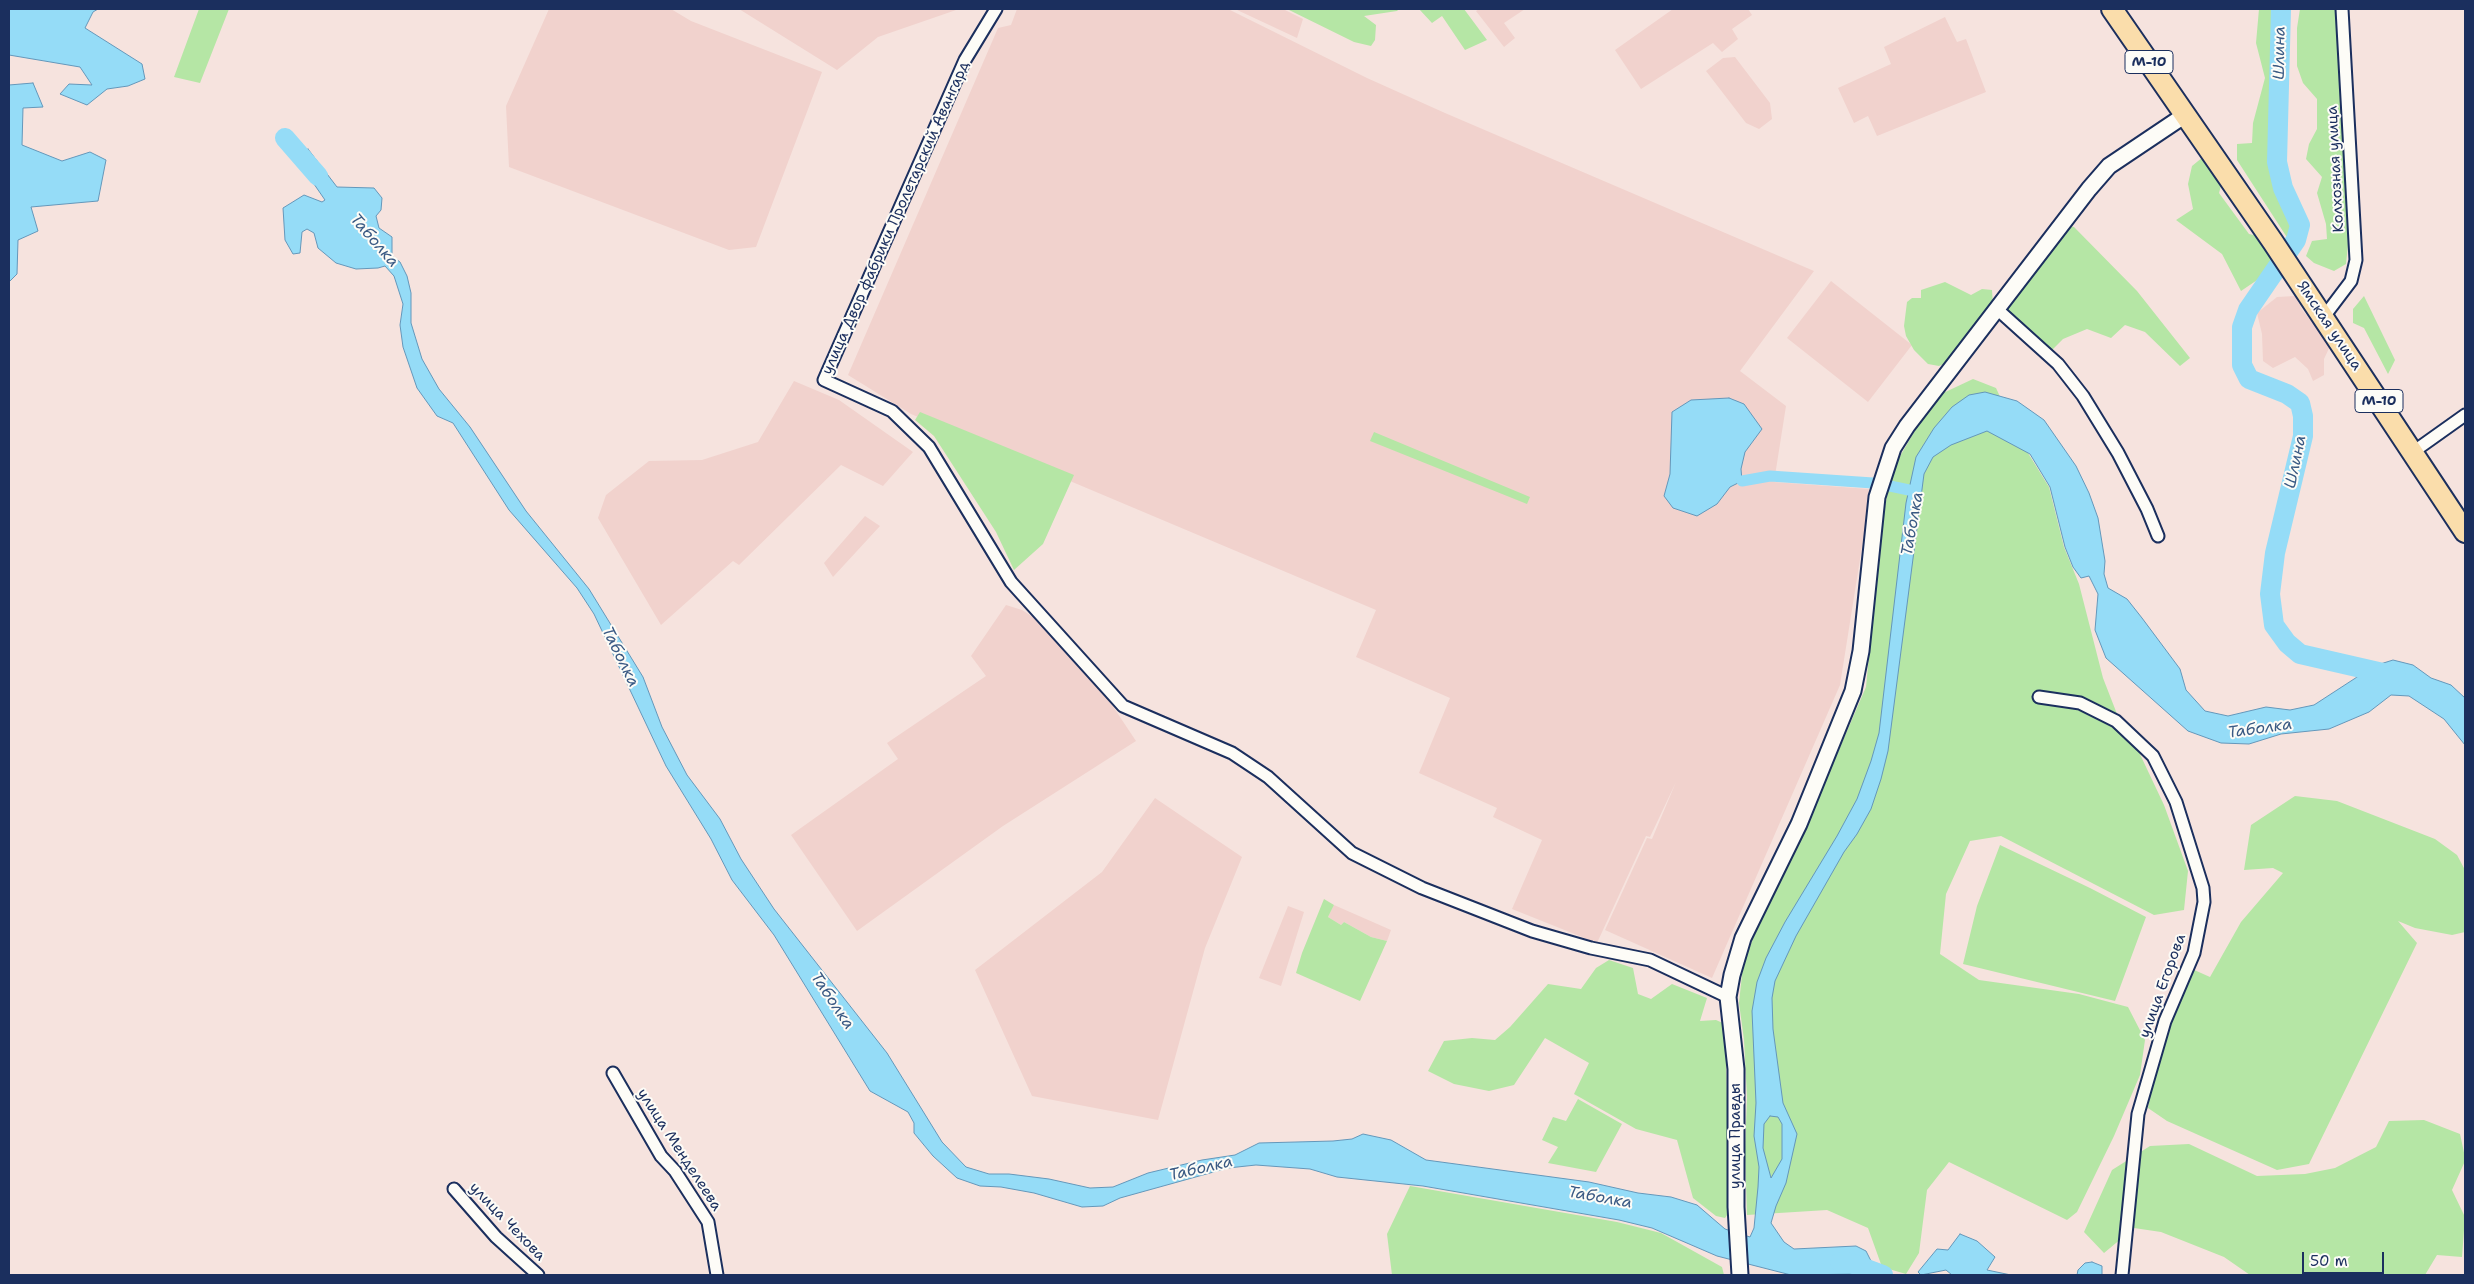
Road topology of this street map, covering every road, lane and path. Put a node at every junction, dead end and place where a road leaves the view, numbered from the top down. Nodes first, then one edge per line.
1 (996, 9) edge
2 (2112, 9) edge
3 (2342, 9) edge
4 (2185, 115) junction
5 (1997, 309) junction
6 (2323, 318) junction
7 (2465, 415) edge
8 (2413, 452) junction
9 (2465, 532) edge
10 (2158, 536) dead end
11 (2039, 696) dead end
12 (1728, 997) junction
13 (613, 1073) dead end
14 (454, 1189) dead end
15 (1740, 1273) edge
16 (538, 1275) edge
17 (718, 1275) edge
18 (2122, 1275) edge

1 - 12 street, улица Двор фабрики Пролетарский Авангард
2 - 4 highway, М-10
3 - 6 street, Колхозная улица
4 - 5 street
4 - 6 highway, Ямская улица / М-10
5 - 10 street
5 - 12 street
6 - 8 highway, Ямская улица / М-10
7 - 8 street
8 - 9 highway, Ямская улица / М-10
11 - 18 street, улица Егорова
12 - 15 street, улица Правды
13 - 17 street, улица Менделеева
14 - 16 street, улица Чехова

